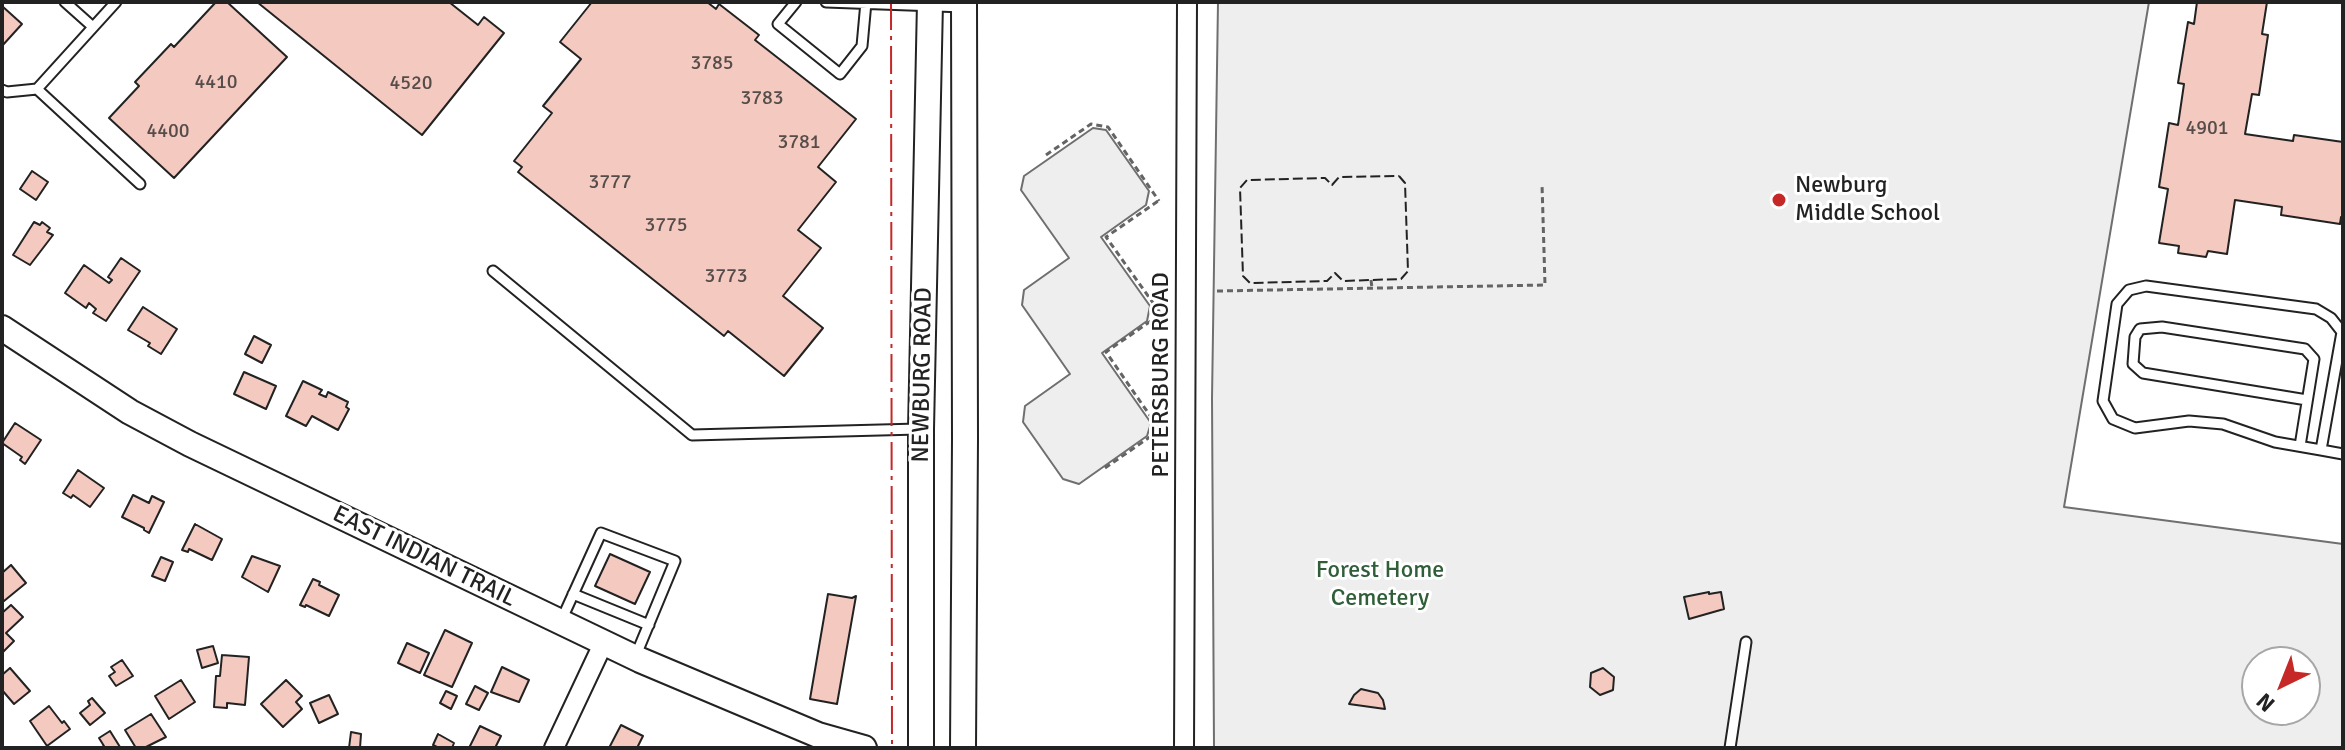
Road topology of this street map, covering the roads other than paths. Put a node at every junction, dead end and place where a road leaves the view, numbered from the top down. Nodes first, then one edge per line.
1 (65, 2) edge
2 (116, 2) edge
3 (796, 2) edge
4 (826, 2) edge
5 (1187, 2) edge
6 (866, 3) edge
7 (930, 4) edge
8 (964, 4) edge
9 (93, 27) junction
10 (37, 89) junction
11 (2, 90) edge
12 (140, 184) dead end
13 (493, 271) dead end
14 (2, 328) edge
15 (2307, 400) junction
16 (921, 429) junction
17 (2300, 446) junction
18 (2321, 450) junction
19 (2343, 454) edge
20 (573, 594) junction
21 (561, 622) junction
22 (649, 625) junction
23 (1746, 642) dead end
24 (603, 644) junction
25 (635, 658) junction
26 (817, 742) edge
27 (554, 748) edge
28 (864, 748) edge
29 (921, 748) edge
30 (963, 748) edge
31 (1184, 748) edge
32 (1730, 748) edge

1 - 9 lane
2 - 9 lane
3 - 6 lane
4 - 6 lane
5 - 31 street, PETERSBURG ROAD
6 - 7 lane
7 - 8 lane
7 - 16 main road, NEWBURG ROAD
8 - 30 main road, NEWBURG ROAD
9 - 10 lane
10 - 11 lane
10 - 12 lane
13 - 16 lane
14 - 21 main road, EAST INDIAN TRAIL
15 - 15 lane
15 - 17 lane
16 - 29 main road, NEWBURG ROAD
17 - 18 lane
17 - 18 lane
18 - 19 lane
20 - 21 lane
20 - 22 lane
20 - 22 lane
21 - 24 main road, EAST INDIAN TRAIL
22 - 25 lane
23 - 32 lane
24 - 25 main road, EAST INDIAN TRAIL
24 - 27 street
25 - 26 main road, EAST INDIAN TRAIL
26 - 28 main road, EAST INDIAN TRAIL

